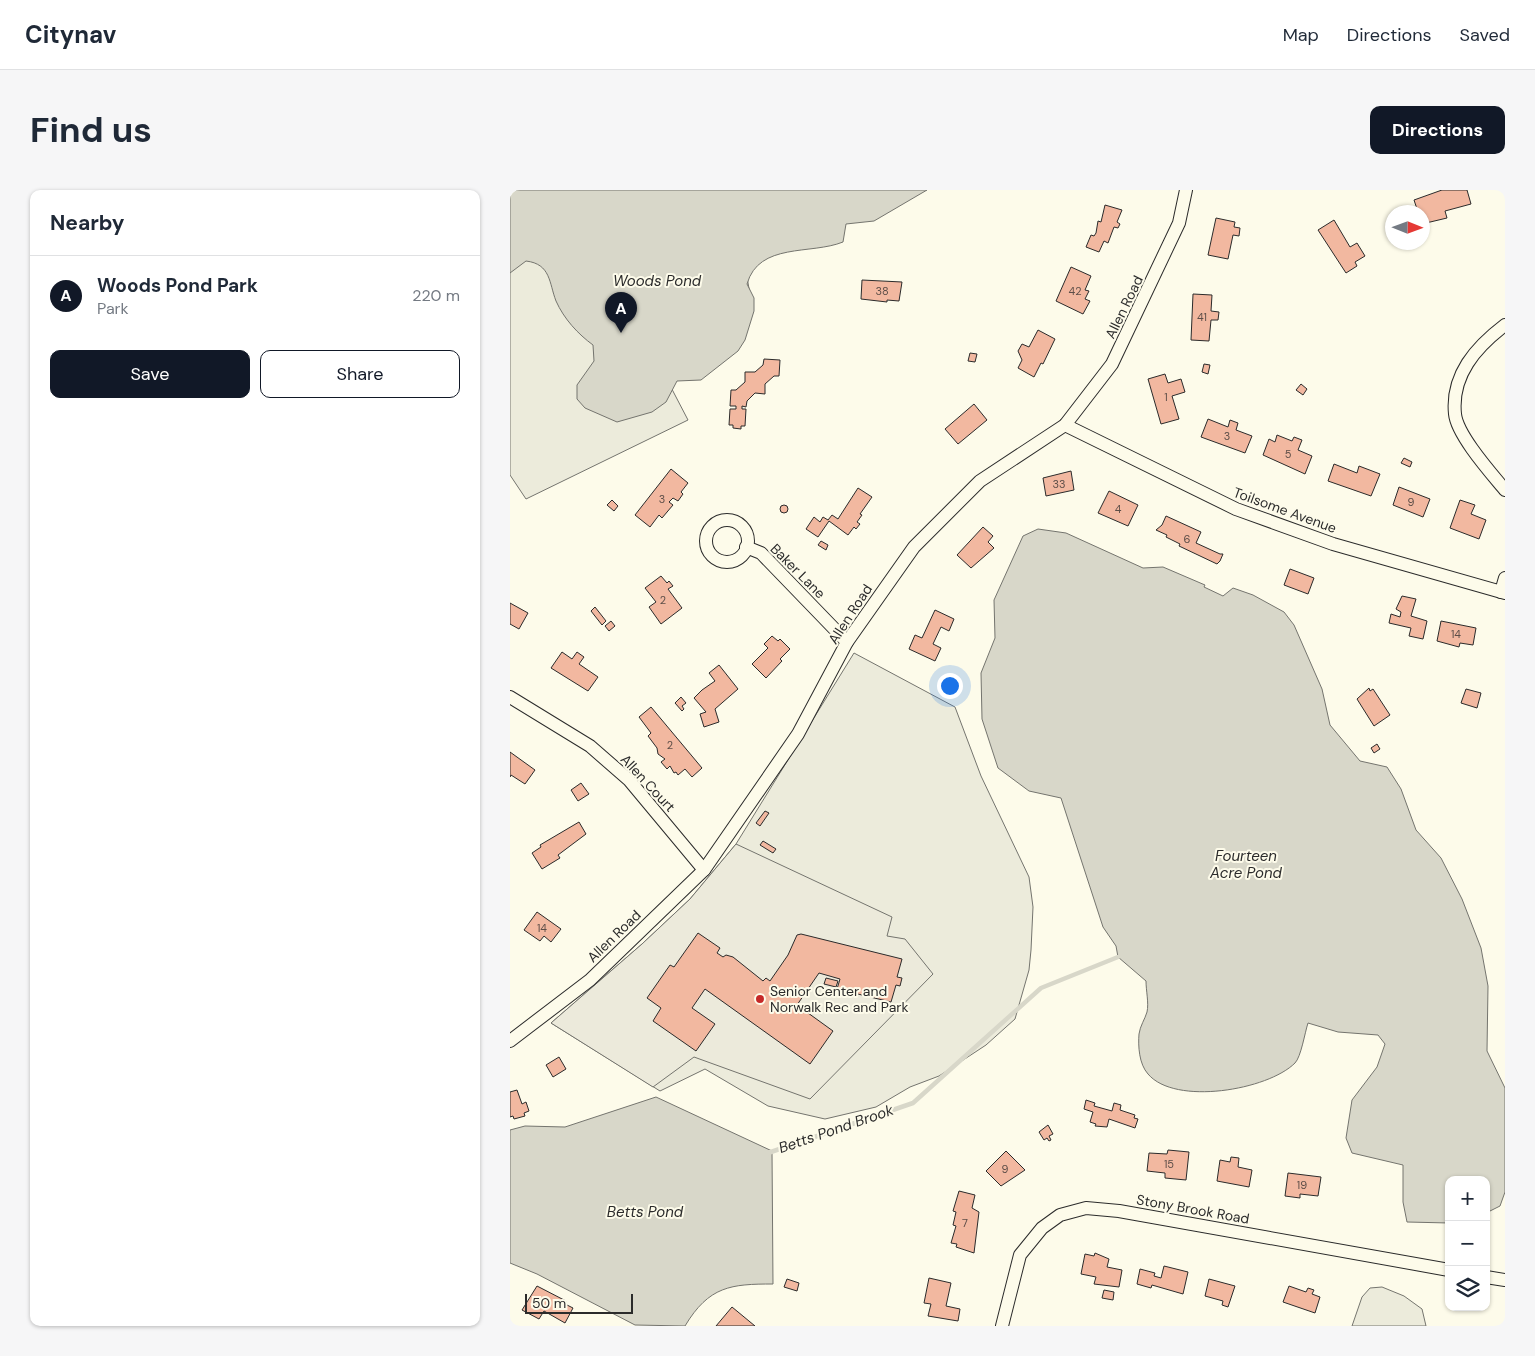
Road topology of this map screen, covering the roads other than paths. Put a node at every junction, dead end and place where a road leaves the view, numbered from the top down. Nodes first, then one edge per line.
1 (1186, 190) edge
2 (1505, 325) edge
3 (1065, 425) junction
4 (1505, 490) edge
5 (746, 548) dead end
6 (1505, 578) edge
7 (1503, 593) edge
8 (847, 642) junction
9 (510, 697) edge
10 (704, 870) junction
11 (510, 1041) edge
12 (1445, 1269) edge
13 (1490, 1278) edge
14 (1505, 1280) edge
15 (1002, 1326) edge

1 - 3 street, Allen Road
2 - 4 street
3 - 7 street, Toilsome Avenue
3 - 8 street, Allen Road
5 - 8 street, Baker Lane
6 - 7 street
8 - 10 street, Allen Road
9 - 10 street, Allen Court
10 - 11 street, Allen Road
12 - 15 street, Stony Brook Road
13 - 14 street

